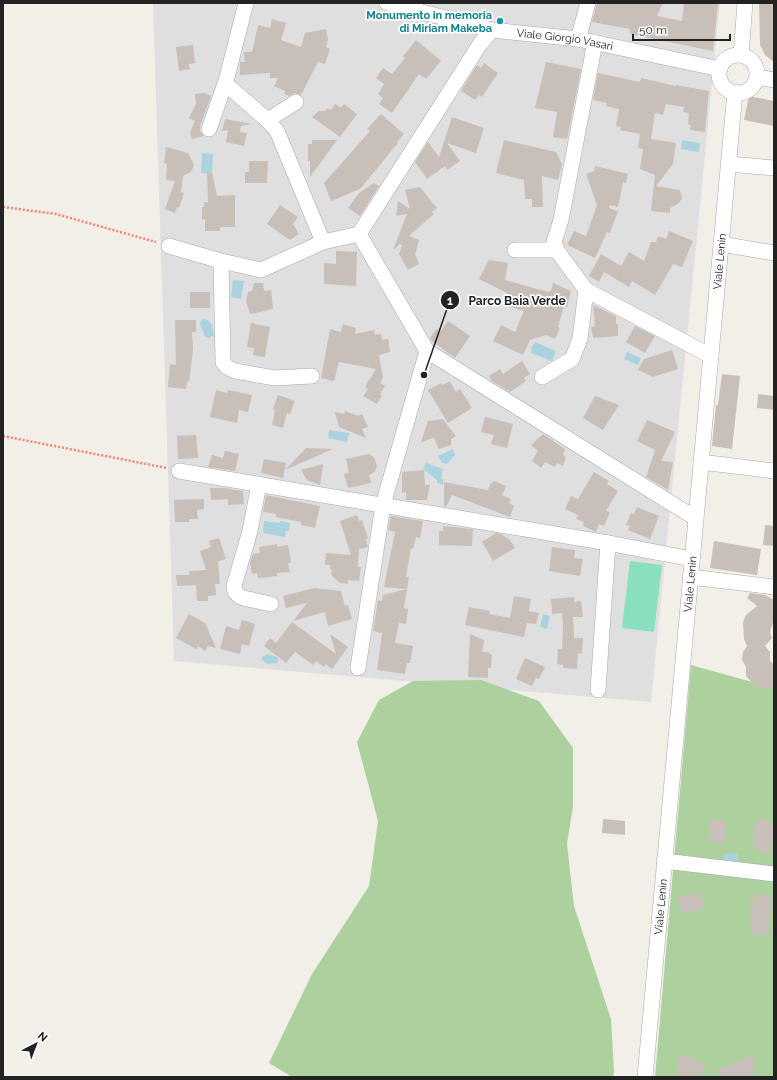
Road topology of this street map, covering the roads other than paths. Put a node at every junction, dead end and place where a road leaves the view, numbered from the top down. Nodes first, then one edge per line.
1 (246, 3) edge
2 (387, 3) edge
3 (588, 3) edge
4 (745, 3) edge
5 (492, 30) junction
6 (578, 39) junction
7 (595, 42) junction
8 (741, 55) junction
9 (720, 69) junction
10 (757, 76) junction
11 (774, 80) edge
12 (226, 81) junction
13 (735, 92) junction
14 (296, 102) dead end
15 (268, 120) junction
16 (209, 129) dead end
17 (729, 164) junction
18 (774, 168) edge
19 (359, 234) junction
20 (323, 242) junction
21 (722, 244) junction
22 (169, 246) road end
23 (515, 250) dead end
24 (557, 250) junction
25 (774, 253) edge
26 (221, 261) junction
27 (586, 290) junction
28 (427, 351) junction
29 (711, 356) junction
30 (312, 376) dead end
31 (542, 377) dead end
32 (701, 462) junction
33 (179, 471) road end
34 (774, 471) edge
35 (259, 484) junction
36 (383, 505) junction
37 (695, 518) junction
38 (608, 543) junction
39 (692, 559) junction
40 (690, 577) junction
41 (774, 586) edge
42 (271, 604) dead end
43 (358, 668) dead end
44 (598, 690) dead end
45 (664, 861) junction
46 (774, 874) edge
47 (644, 1077) edge

1 - 12 street
2 - 5 street, Viale Giorgio Vasari
3 - 6 street
4 - 8 street
5 - 6 street, Viale Giorgio Vasari
5 - 19 street
6 - 7 street, Viale Giorgio Vasari
7 - 9 street, Viale Giorgio Vasari
7 - 24 street
8 - 9 street
8 - 10 street
9 - 13 street
10 - 11 street
10 - 13 street
12 - 15 street
12 - 16 street
13 - 17 street, Viale Lenin
14 - 15 street
15 - 20 street
17 - 18 street
17 - 21 street, Viale Lenin
19 - 20 street
19 - 28 street
20 - 26 street
21 - 25 street
21 - 29 street, Viale Lenin
22 - 26 street
23 - 24 street
24 - 27 street
26 - 30 street
27 - 29 street
27 - 31 street
28 - 36 street
28 - 37 street
29 - 32 street, Viale Lenin
32 - 34 street
32 - 37 street, Viale Lenin
33 - 35 street
35 - 36 street
35 - 42 street
36 - 38 street
36 - 43 street
37 - 39 street, Viale Lenin
38 - 39 street
38 - 44 street
39 - 40 street, Viale Lenin
40 - 41 street
40 - 45 street, Viale Lenin
45 - 46 street
45 - 47 street, Viale Lenin

